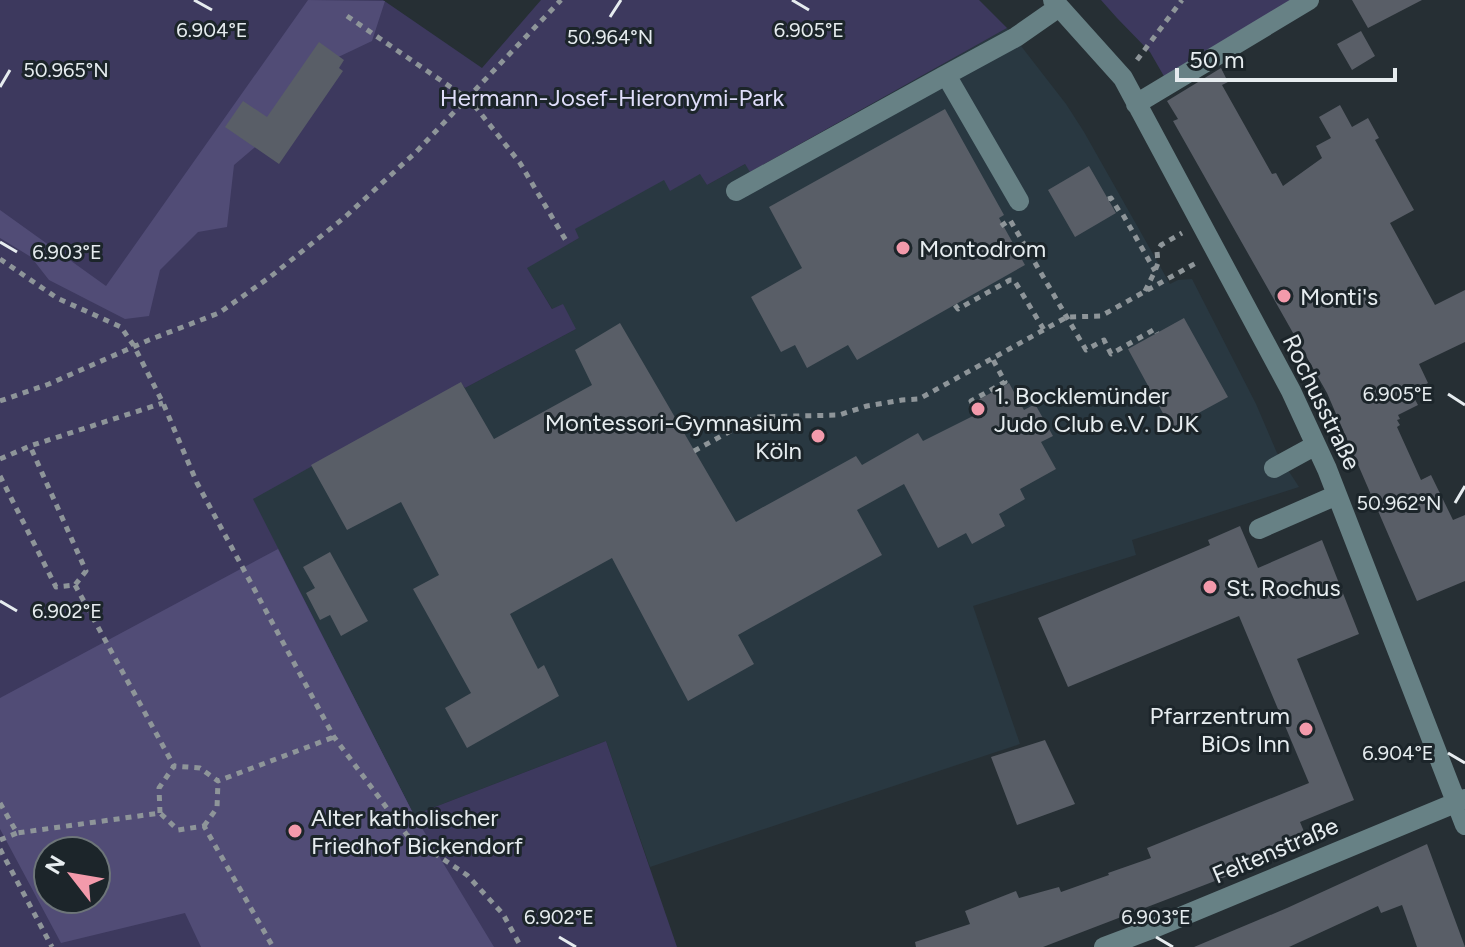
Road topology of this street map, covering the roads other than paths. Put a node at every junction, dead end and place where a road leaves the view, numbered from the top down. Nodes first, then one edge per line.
1 (1309, 0) edge
2 (1056, 4) edge
3 (946, 75) junction
4 (1136, 104) junction
5 (736, 191) dead end
6 (1019, 201) dead end
7 (1316, 445) junction
8 (1274, 468) dead end
9 (1337, 495) junction
10 (1259, 529) dead end
11 (1461, 801) edge
12 (1465, 825) edge
13 (1153, 939) edge
14 (1104, 947) edge

1 - 4 street
2 - 3 street
2 - 4 street, Rochusstraße
3 - 5 street
3 - 6 street
4 - 7 street, Rochusstraße
7 - 8 street
7 - 9 street, Rochusstraße
9 - 10 street
9 - 11 street, Rochusstraße
11 - 12 street, Rochusstraße
11 - 13 street, Feltenstraße
13 - 14 street, Feltenstraße

